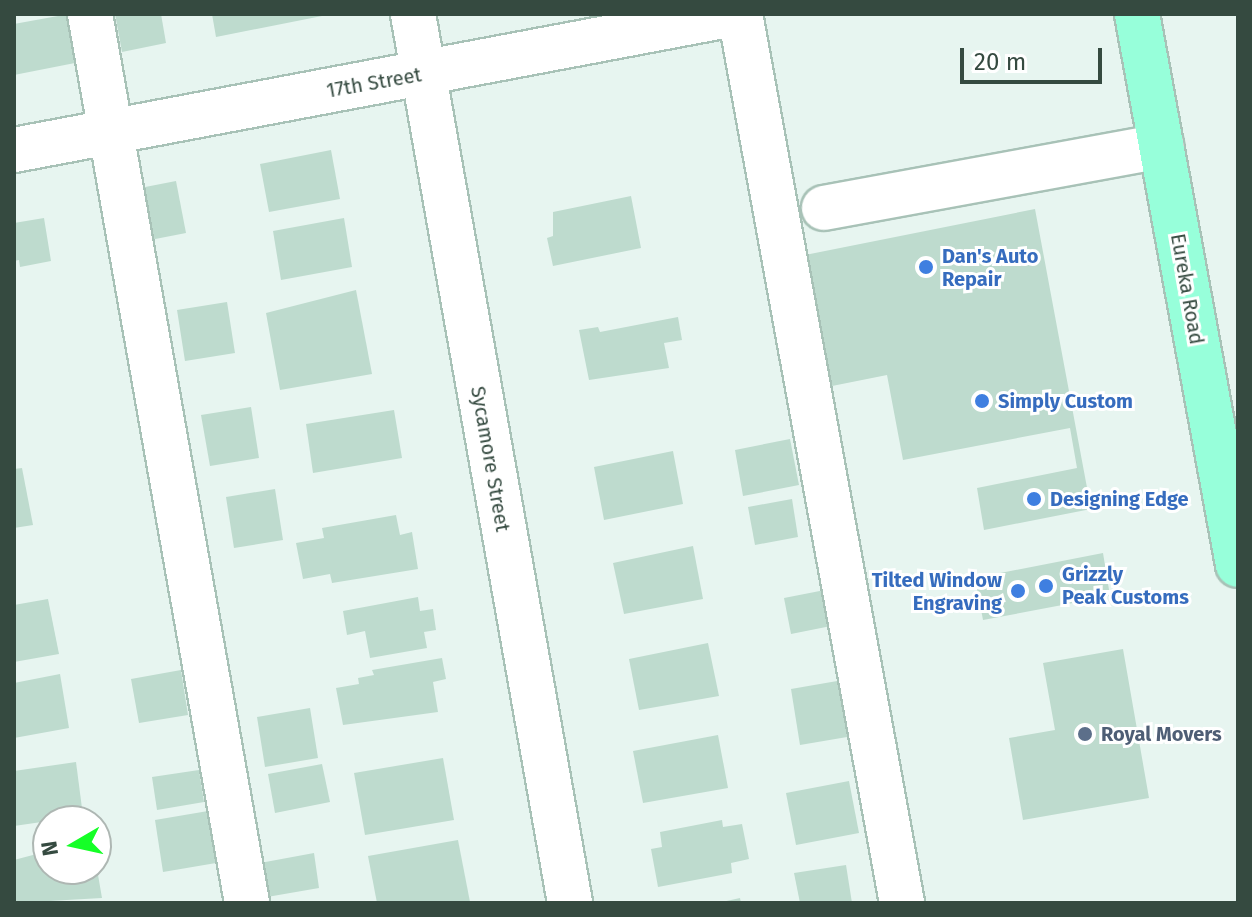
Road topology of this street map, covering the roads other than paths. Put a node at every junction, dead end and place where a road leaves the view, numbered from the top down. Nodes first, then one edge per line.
1 (90, 14) edge
2 (413, 14) edge
3 (734, 14) edge
4 (740, 14) edge
5 (1137, 14) edge
6 (424, 74) junction
7 (112, 132) junction
8 (1161, 146) junction
9 (14, 150) edge
10 (824, 208) dead end
11 (1234, 520) edge
12 (1238, 565) edge
13 (247, 903) edge
14 (570, 903) edge
15 (902, 903) edge

1 - 7 street
2 - 6 street, Sycamore Street
3 - 6 street, 17th Street
4 - 15 street
5 - 8 main road, Eureka Road
6 - 7 street, 17th Street
6 - 14 street, Sycamore Street
7 - 9 street, 17th Street
7 - 13 street
8 - 10 street
8 - 11 main road, Eureka Road
11 - 12 main road, Eureka Road

